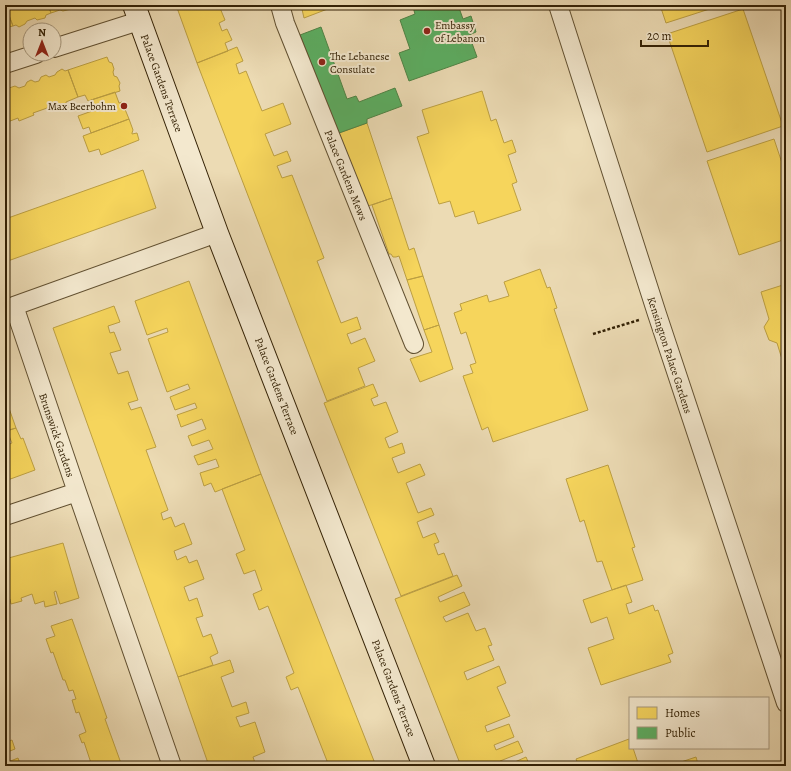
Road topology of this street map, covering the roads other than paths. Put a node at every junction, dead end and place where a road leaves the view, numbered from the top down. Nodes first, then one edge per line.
1 (280, 5) edge
2 (558, 5) edge
3 (137, 13) edge
4 (62, 45) edge
5 (22, 59) edge
6 (5, 64) edge
7 (217, 232) junction
8 (414, 344) dead end
9 (77, 492) junction
10 (5, 516) edge
11 (786, 703) edge
12 (172, 766) edge
13 (424, 766) edge

1 - 8 street, Palace Gardens Mews
2 - 11 street, Kensington Palace Gardens
3 - 4 street
3 - 7 main road, Palace Gardens Terrace
5 - 6 street
7 - 9 street, Brunswick Gardens
7 - 13 main road, Palace Gardens Terrace
9 - 10 street
9 - 12 street, Brunswick Gardens

